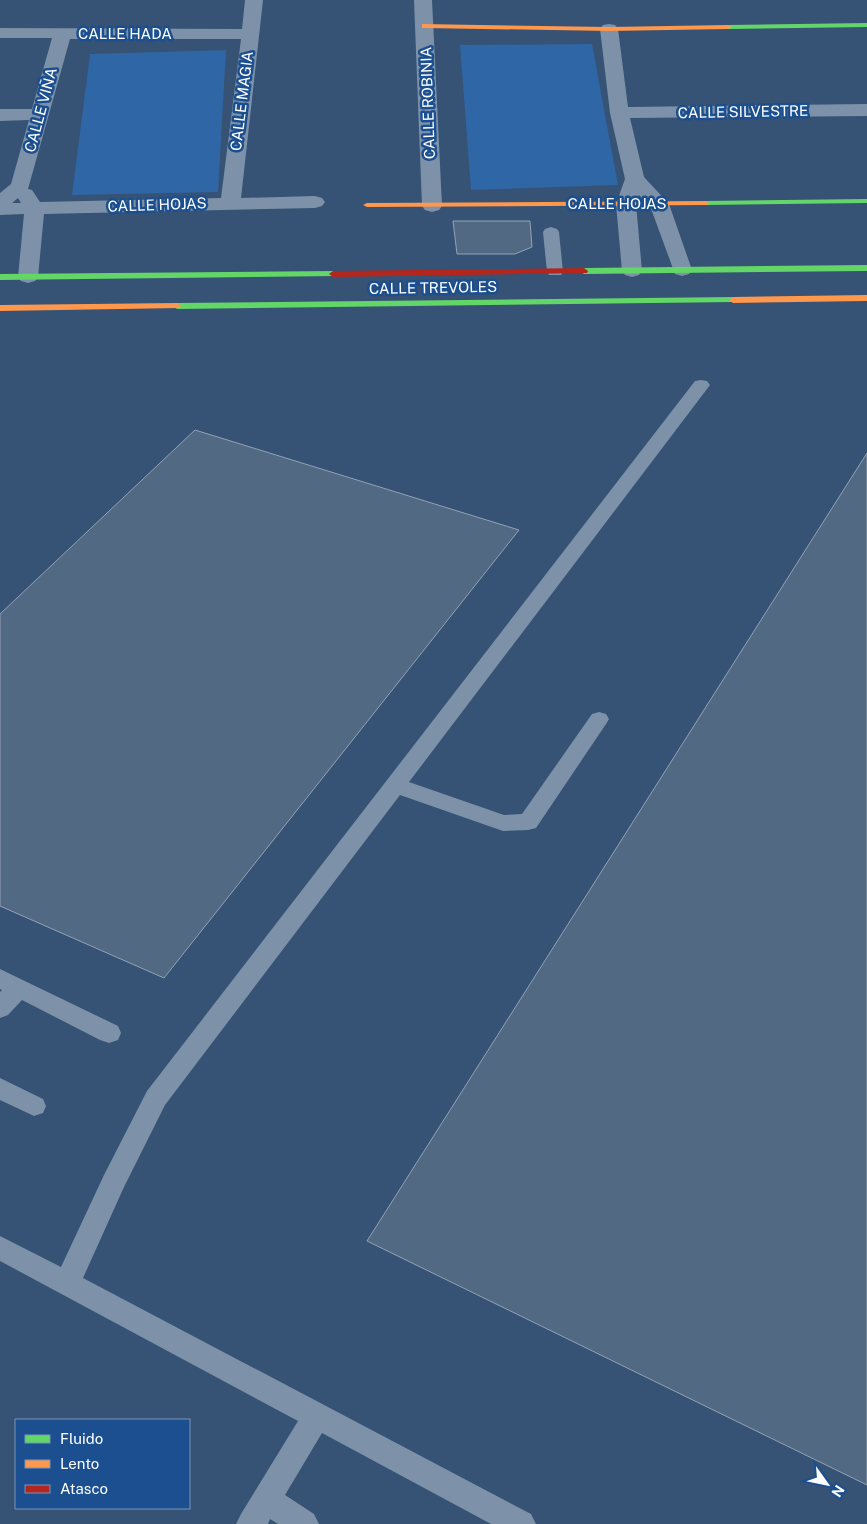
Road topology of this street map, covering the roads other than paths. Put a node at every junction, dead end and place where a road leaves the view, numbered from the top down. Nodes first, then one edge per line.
1 (254, 0) edge
2 (423, 0) edge
3 (867, 25) edge
4 (425, 26) junction
5 (609, 29) junction
6 (0, 33) edge
7 (62, 34) junction
8 (250, 34) junction
9 (867, 110) edge
10 (619, 113) junction
11 (40, 114) junction
12 (0, 115) edge
13 (635, 179) junction
14 (20, 186) junction
15 (867, 201) edge
16 (315, 202) dead end
17 (0, 203) edge
18 (230, 203) junction
19 (626, 204) junction
20 (659, 204) junction
21 (367, 205) dead end
22 (432, 206) junction
23 (0, 209) edge
24 (35, 209) junction
25 (551, 232) dead end
26 (867, 268) edge
27 (682, 270) junction
28 (632, 271) junction
29 (554, 272) junction
30 (0, 278) edge
31 (28, 278) junction
32 (237, 290) junction
33 (867, 298) edge
34 (0, 308) edge
35 (701, 385) dead end
36 (599, 719) dead end
37 (394, 785) junction
38 (9, 983) edge
39 (0, 1008) edge
40 (109, 1033) dead end
41 (0, 1088) edge
42 (34, 1106) dead end
43 (0, 1248) edge
44 (67, 1284) junction
45 (317, 1416) junction
46 (266, 1500) junction
47 (251, 1524) edge
48 (304, 1524) edge
49 (521, 1524) edge

1 - 8 street, CALLE MAGIA
2 - 4 street, CALLE ROBINIA
3 - 5 street
4 - 5 street
4 - 22 street, CALLE ROBINIA
5 - 10 street
6 - 7 street, CALLE HADA
7 - 8 street, CALLE HADA
7 - 11 street, CALLE VIÑA
8 - 18 street, CALLE MAGIA
9 - 10 street, CALLE SILVESTRE
10 - 13 street
11 - 12 street
11 - 14 street, CALLE VIÑA
13 - 19 street
13 - 20 street
14 - 17 street
14 - 24 street
15 - 20 street, CALLE HOJAS
16 - 18 street, CALLE HOJAS
18 - 24 street, CALLE HOJAS
19 - 20 street, CALLE HOJAS
19 - 22 street, CALLE HOJAS
19 - 28 street
20 - 27 street
21 - 22 street, CALLE HOJAS
23 - 24 street, CALLE HOJAS
24 - 31 street
25 - 29 lane
26 - 27 street, CALLE TREVOLES
27 - 28 street, CALLE TREVOLES
28 - 29 street, CALLE TREVOLES
29 - 32 street, CALLE TREVOLES
30 - 31 street, CALLE TREVOLES
31 - 32 street, CALLE TREVOLES
32 - 33 street, CALLE TREVOLES
32 - 34 street, CALLE TREVOLES
35 - 37 lane
36 - 37 lane
37 - 44 lane
38 - 39 lane
38 - 40 lane
41 - 42 lane
43 - 44 lane
44 - 45 lane
45 - 46 lane
45 - 49 lane
46 - 47 lane
46 - 48 lane

